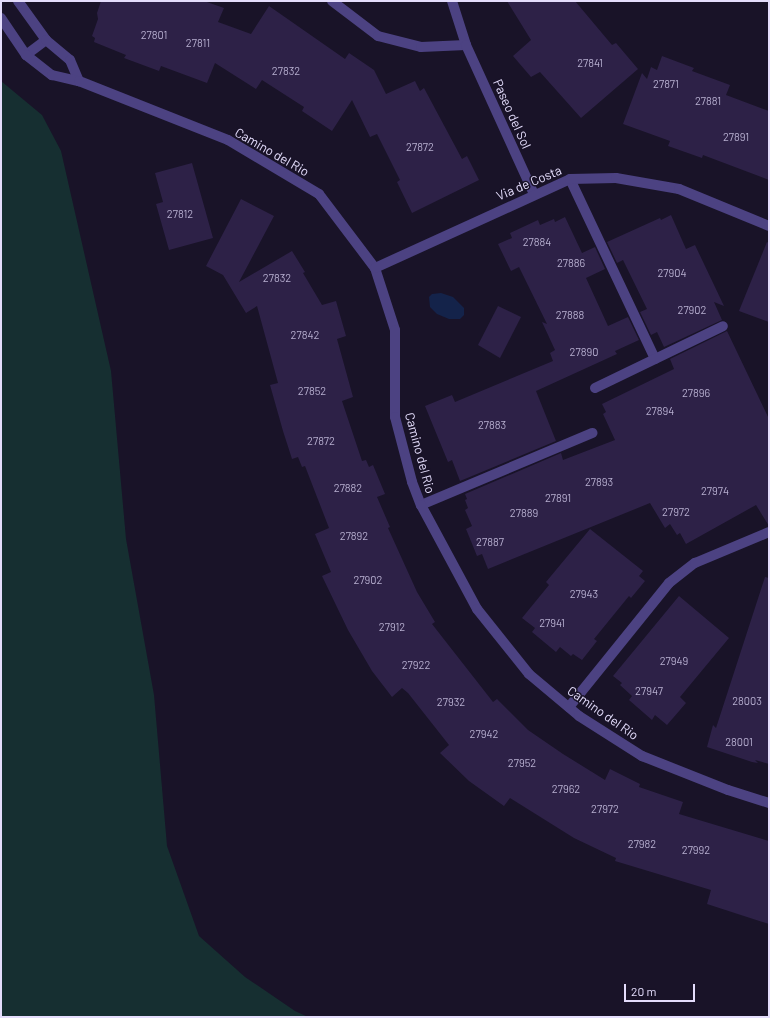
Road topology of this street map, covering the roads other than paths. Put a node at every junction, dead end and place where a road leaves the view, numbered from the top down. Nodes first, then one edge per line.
1 (18, 1) edge
2 (332, 1) edge
3 (452, 1) edge
4 (1, 18) edge
5 (46, 40) junction
6 (466, 45) junction
7 (26, 54) junction
8 (79, 81) junction
9 (570, 179) junction
10 (534, 194) junction
11 (769, 226) edge
12 (375, 268) junction
13 (723, 326) dead end
14 (655, 359) junction
15 (595, 388) dead end
16 (592, 433) dead end
17 (420, 505) junction
18 (769, 532) edge
19 (569, 707) junction
20 (769, 803) edge

1 - 5 street
2 - 6 street
3 - 6 street, Paseo del Sol
4 - 7 street, Camino del Rio
5 - 7 street
5 - 8 street
6 - 10 street, Paseo del Sol
7 - 8 street, Camino del Rio
8 - 12 street, Camino del Rio
9 - 10 street, Via de Costa
9 - 11 street, Via de Costa
9 - 14 street
10 - 12 street, Via de Costa
12 - 17 street, Camino del Rio
13 - 14 street
14 - 15 street
16 - 17 street
17 - 19 street, Camino del Rio
18 - 19 street
19 - 20 street, Camino del Rio

